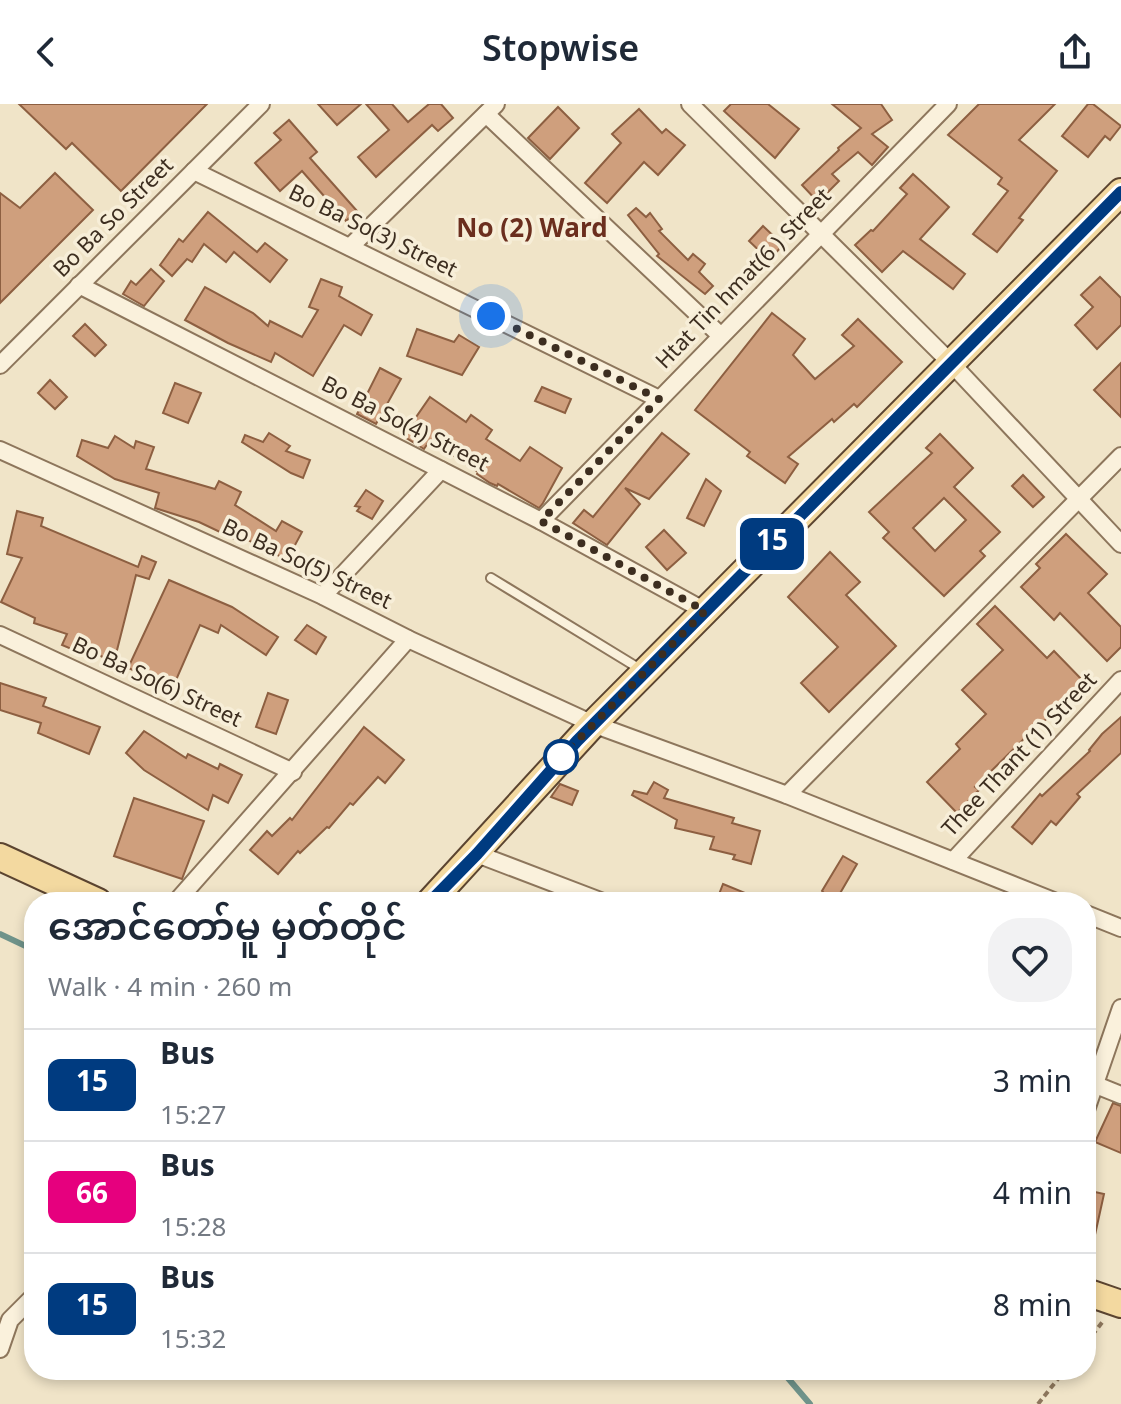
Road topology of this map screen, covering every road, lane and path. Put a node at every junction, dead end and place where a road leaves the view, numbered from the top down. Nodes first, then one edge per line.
1 (261, 104) edge
2 (690, 104) edge
3 (921, 104) edge
4 (948, 104) edge
5 (491, 109) edge
6 (935, 117) junction
7 (194, 171) junction
8 (1121, 192) edge
9 (821, 235) junction
10 (350, 247) junction
11 (79, 285) junction
12 (721, 336) junction
13 (951, 363) junction
14 (0, 365) edge
15 (659, 399) junction
16 (0, 450) edge
17 (1121, 456) edge
18 (441, 470) junction
19 (1079, 499) junction
20 (541, 521) junction
21 (1121, 544) edge
22 (491, 578) dead end
23 (323, 596) junction
24 (705, 611) junction
25 (0, 635) edge
26 (408, 639) junction
27 (644, 672) junction
28 (1121, 680) edge
29 (593, 724) junction
30 (293, 772) junction
31 (787, 795) junction
32 (477, 854) junction
33 (0, 857) edge
34 (953, 861) junction
35 (76, 892) edge
36 (185, 892) edge
37 (440, 892) edge
38 (577, 892) edge
39 (1031, 892) edge
40 (1121, 909) edge
41 (1114, 925) edge
42 (1121, 1008) edge
43 (1096, 1068) edge
44 (1096, 1085) edge
45 (1121, 1095) edge
46 (1096, 1295) edge
47 (1121, 1304) edge
48 (24, 1306) edge
49 (0, 1349) edge
50 (1057, 1380) edge
51 (1038, 1404) edge

1 - 7 street, Bo Ba So Street
2 - 9 street
3 - 6 street
4 - 6 street, Htat Tin hmat(6 ) Street
5 - 10 street
5 - 12 street
6 - 9 street, Htat Tin hmat(6 ) Street
7 - 10 street, Bo Ba So(3) Street
7 - 11 street, Bo Ba So Street
8 - 13 main road
9 - 12 street, Htat Tin hmat(6 ) Street
9 - 13 street
10 - 15 street, Bo Ba So(3) Street
11 - 14 street, Bo Ba So Street
11 - 18 street, Bo Ba So(4) Street
12 - 15 street, Htat Tin hmat(6 ) Street
13 - 19 street
13 - 24 main road
15 - 20 street, Htat Tin hmat(6 ) Street
16 - 23 street, Bo Ba So(5) Street
17 - 19 street
18 - 20 street, Bo Ba So(4) Street
18 - 23 street
19 - 21 street
19 - 31 street
20 - 24 street, Bo Ba So(4) Street
22 - 27 lane
23 - 26 street, Bo Ba So(5) Street
24 - 27 main road
25 - 30 street, Bo Ba So(6) Street
26 - 29 street, Bo Ba So(5) Street
26 - 30 street
27 - 29 main road
28 - 34 street, Thee Thant (1) Street
29 - 31 street, Bo Ba So(5) Street
29 - 32 main road
30 - 36 street
31 - 34 street, Bo Ba So(5) Street
32 - 37 main road
32 - 38 street
33 - 35 main road
34 - 39 street, Bo Ba So(5) Street
40 - 41 street
42 - 43 street
44 - 45 street
46 - 47 main road
48 - 49 street
50 - 51 path

